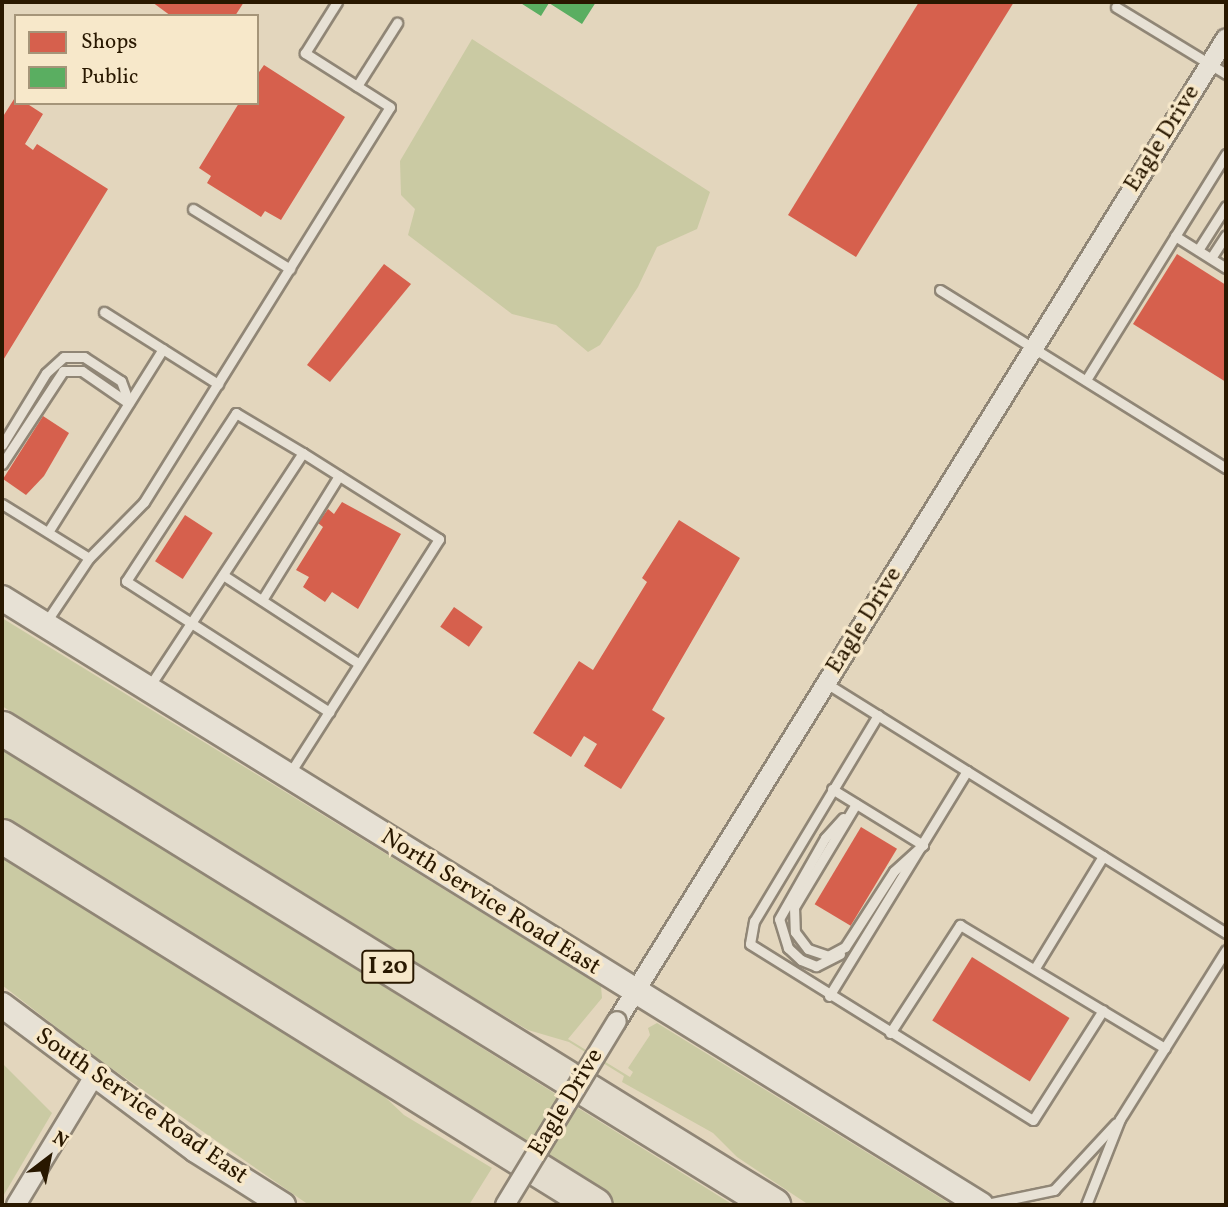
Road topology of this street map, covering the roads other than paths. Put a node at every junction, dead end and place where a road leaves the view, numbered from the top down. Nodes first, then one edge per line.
1 (337, 2) edge
2 (1116, 7) dead end
3 (397, 23) dead end
4 (1225, 41) edge
5 (1210, 64) junction
6 (1226, 74) edge
7 (357, 86) junction
8 (1226, 153) edge
9 (1226, 206) edge
10 (193, 209) dead end
11 (1226, 235) edge
12 (1175, 236) junction
13 (1198, 250) junction
14 (1212, 258) junction
15 (1226, 266) edge
16 (290, 269) junction
17 (940, 290) dead end
18 (104, 312) dead end
19 (1034, 348) junction
20 (163, 349) junction
21 (1086, 380) junction
22 (218, 384) junction
23 (129, 403) junction
24 (2, 445) edge
25 (303, 453) junction
26 (2, 464) edge
27 (1226, 468) edge
28 (340, 476) junction
29 (2, 504) edge
30 (48, 532) junction
31 (89, 558) junction
32 (223, 575) junction
33 (2, 598) edge
34 (262, 600) junction
35 (45, 624) junction
36 (191, 624) junction
37 (358, 663) junction
38 (826, 683) junction
39 (148, 688) junction
40 (329, 712) junction
41 (878, 715) junction
42 (2, 728) edge
43 (967, 771) junction
44 (288, 776) junction
45 (832, 789) junction
46 (856, 804) junction
47 (2, 836) edge
48 (923, 845) junction
49 (1103, 856) junction
50 (1226, 933) edge
51 (1226, 950) edge
52 (1035, 968) junction
53 (634, 993) junction
54 (830, 996) junction
55 (2, 1005) edge
56 (1103, 1010) junction
57 (890, 1033) junction
58 (1165, 1048) junction
59 (94, 1076) junction
60 (1120, 1119) junction
61 (16, 1205) edge
62 (283, 1205) edge
63 (505, 1205) edge
64 (595, 1205) edge
65 (774, 1205) edge
66 (981, 1205) edge
67 (1086, 1205) edge

1 - 7 lane
2 - 5 lane
3 - 7 lane
4 - 5 street, Eagle Drive
5 - 6 lane
5 - 19 street, Eagle Drive
7 - 16 lane
8 - 12 lane
9 - 13 lane
10 - 16 lane
11 - 14 lane
12 - 13 lane
12 - 21 lane
13 - 14 lane
14 - 15 lane
16 - 22 lane
17 - 19 lane
18 - 20 lane
19 - 21 lane
19 - 38 street, Eagle Drive
20 - 22 lane
20 - 23 lane
21 - 27 lane
22 - 31 lane
23 - 24 lane
23 - 26 lane
23 - 30 lane
25 - 28 lane
25 - 32 lane
25 - 36 lane
28 - 34 lane
28 - 37 lane
29 - 30 lane
30 - 31 lane
31 - 35 lane
32 - 34 lane
32 - 36 lane
33 - 35 main road, North Service Road East
34 - 37 lane
35 - 39 main road, North Service Road East
36 - 39 lane
36 - 40 lane
37 - 40 lane
38 - 41 lane
38 - 53 street, Eagle Drive
39 - 44 main road, North Service Road East
40 - 44 lane
41 - 43 lane
41 - 45 lane
42 - 65 highway, I 20
43 - 48 lane
43 - 49 lane
44 - 53 main road, North Service Road East
45 - 46 lane
45 - 54 lane
46 - 48 lane
46 - 48 lane
47 - 64 highway
48 - 54 lane
49 - 50 lane
49 - 52 lane
51 - 58 lane
52 - 56 lane
52 - 57 lane
53 - 63 street, Eagle Drive, bridge
53 - 66 main road, North Service Road East
54 - 57 lane
55 - 59 main road, South Service Road East
56 - 57 lane
56 - 58 lane
58 - 60 lane
59 - 61 street
59 - 62 main road, South Service Road East
60 - 66 lane
60 - 67 lane

